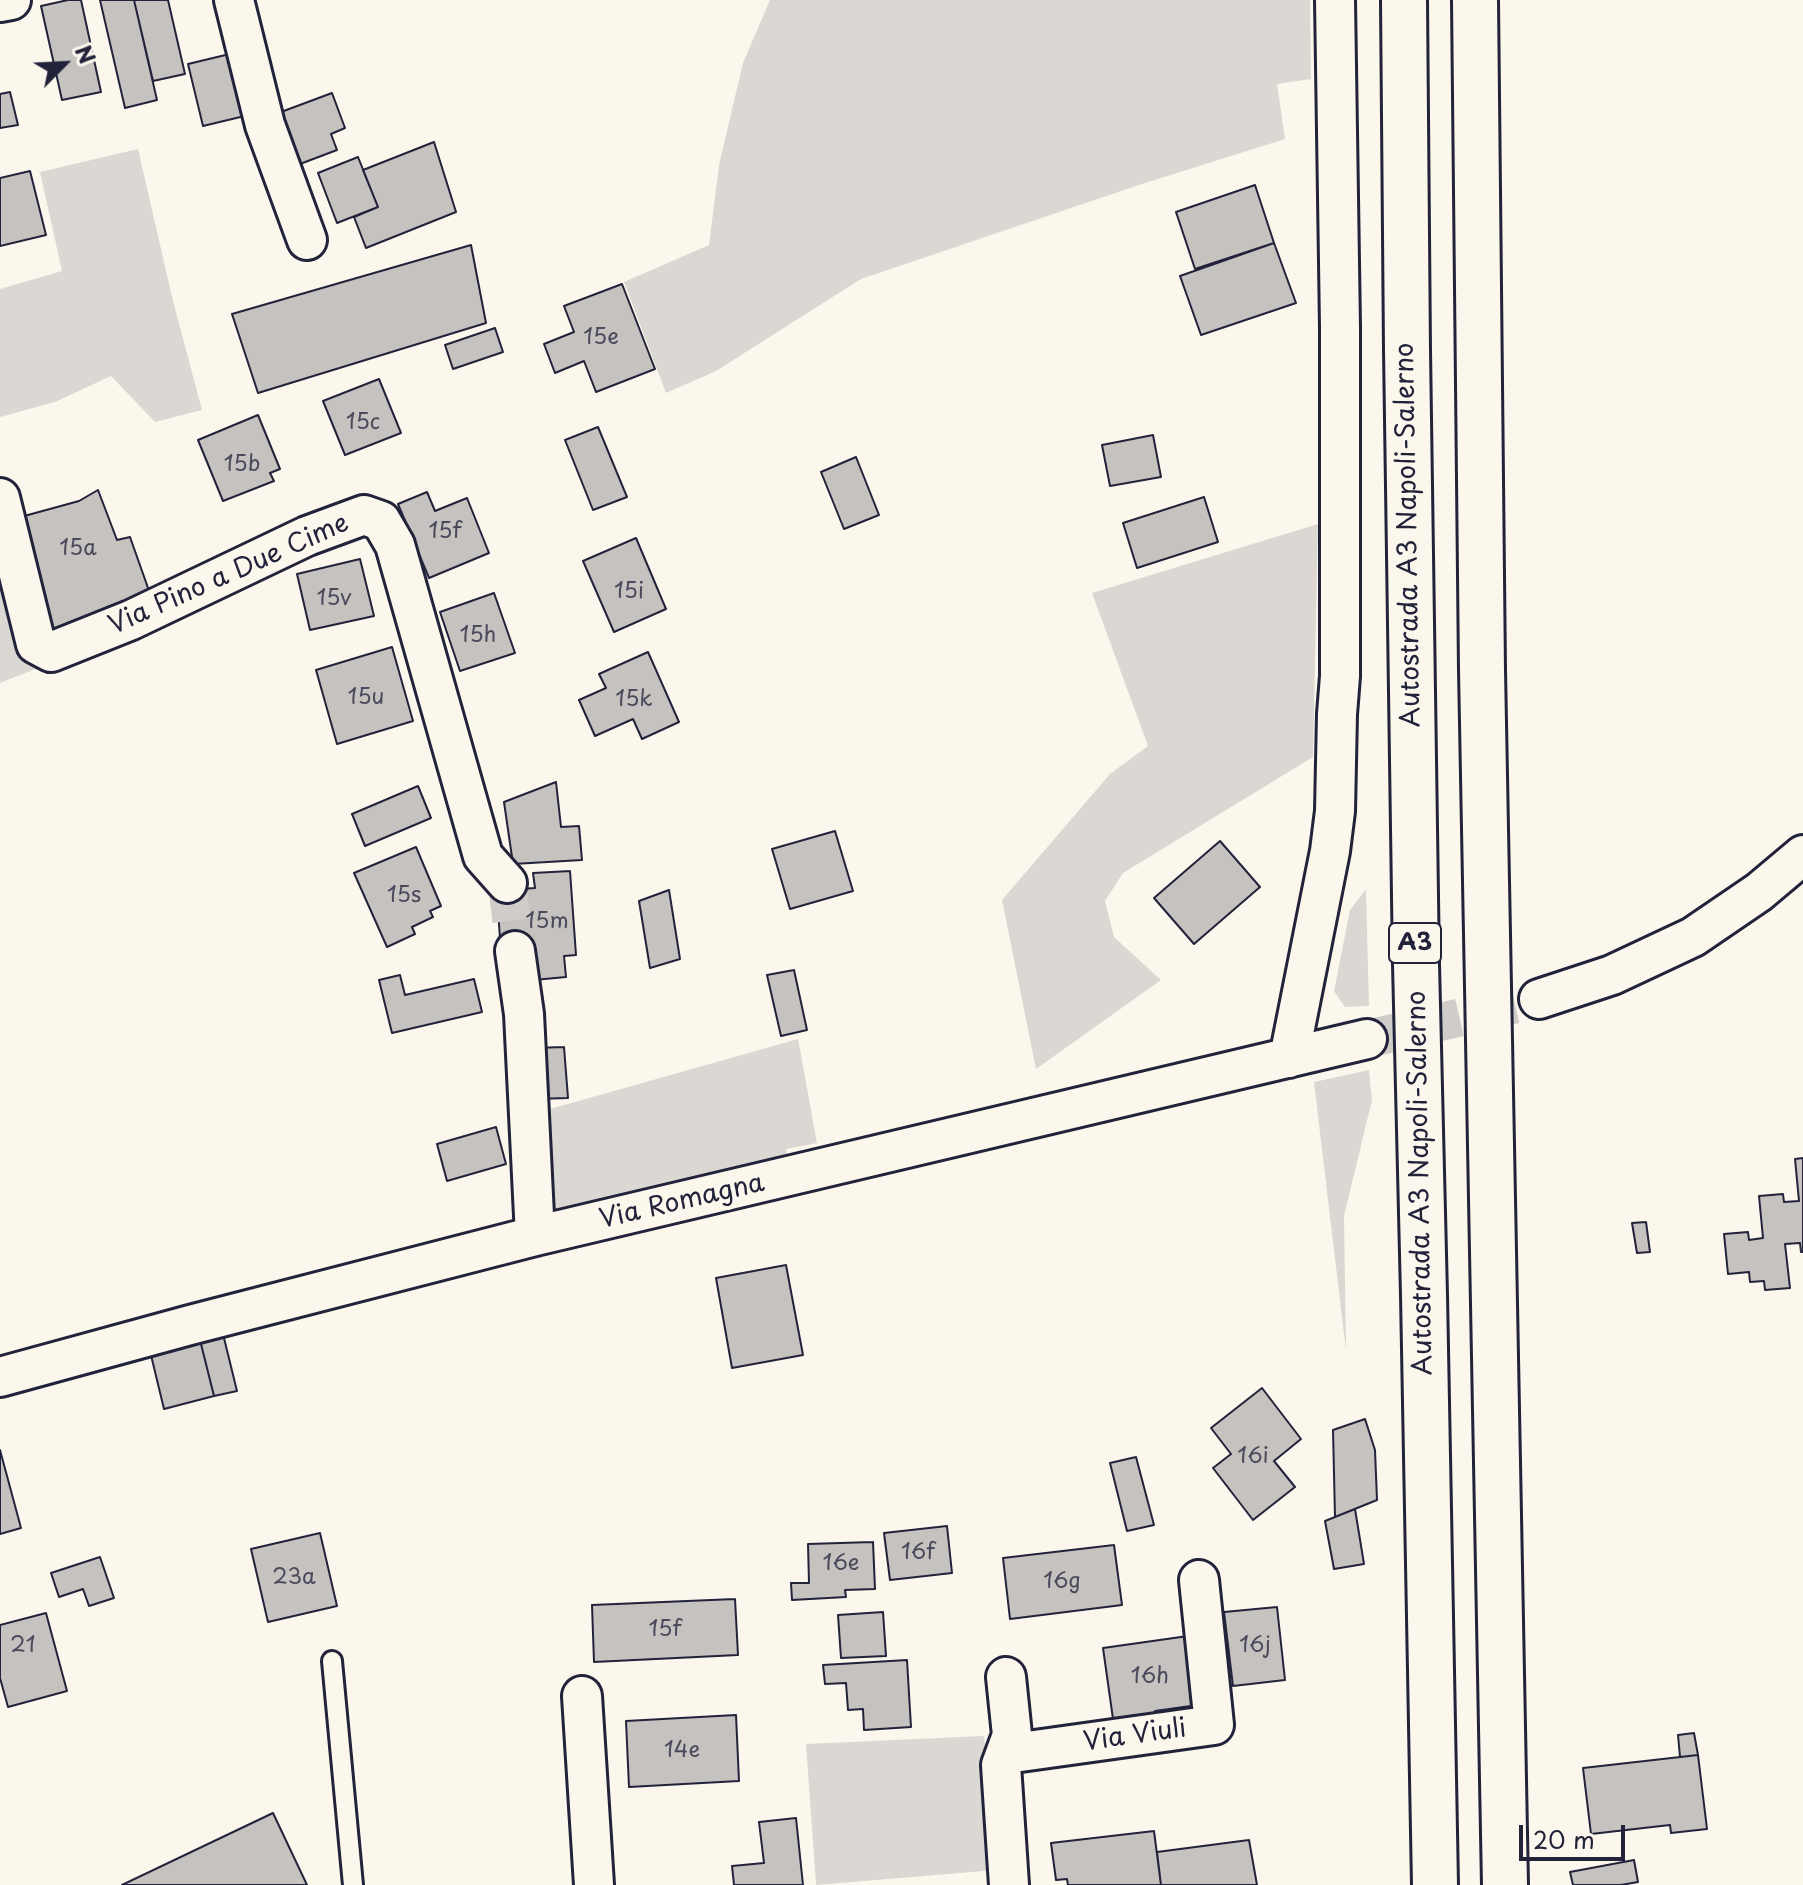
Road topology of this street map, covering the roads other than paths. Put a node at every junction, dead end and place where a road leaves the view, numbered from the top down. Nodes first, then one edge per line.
1 (11, 0) edge
2 (234, 0) edge
3 (1335, 0) edge
4 (1404, 0) edge
5 (1475, 0) edge
6 (0, 2) edge
7 (307, 240) dead end
8 (0, 498) edge
9 (1803, 855) edge
10 (507, 883) tunnel mouth
11 (515, 951) tunnel mouth
12 (1539, 999) tunnel mouth
13 (1367, 1039) tunnel mouth
14 (1289, 1058) junction
15 (535, 1236) junction
16 (0, 1377) edge
17 (1199, 1580) dead end
18 (332, 1661) dead end
19 (1006, 1677) dead end
20 (582, 1696) dead end
21 (1006, 1754) junction
22 (353, 1885) edge
23 (594, 1885) edge
24 (1009, 1885) edge
25 (1435, 1885) edge
26 (1505, 1885) edge

1 - 6 street
2 - 7 street
3 - 14 street
4 - 25 highway, Autostrada A3 Napoli-Salerno / A3
5 - 26 highway
8 - 10 street, Via Pino a Due Cime
9 - 12 street
11 - 15 street
13 - 14 street, Via Romagna
14 - 15 street, Via Romagna
15 - 16 street, Via Romagna
17 - 21 street, Via Viuli
18 - 22 lane
19 - 21 street
20 - 23 street
21 - 24 street

